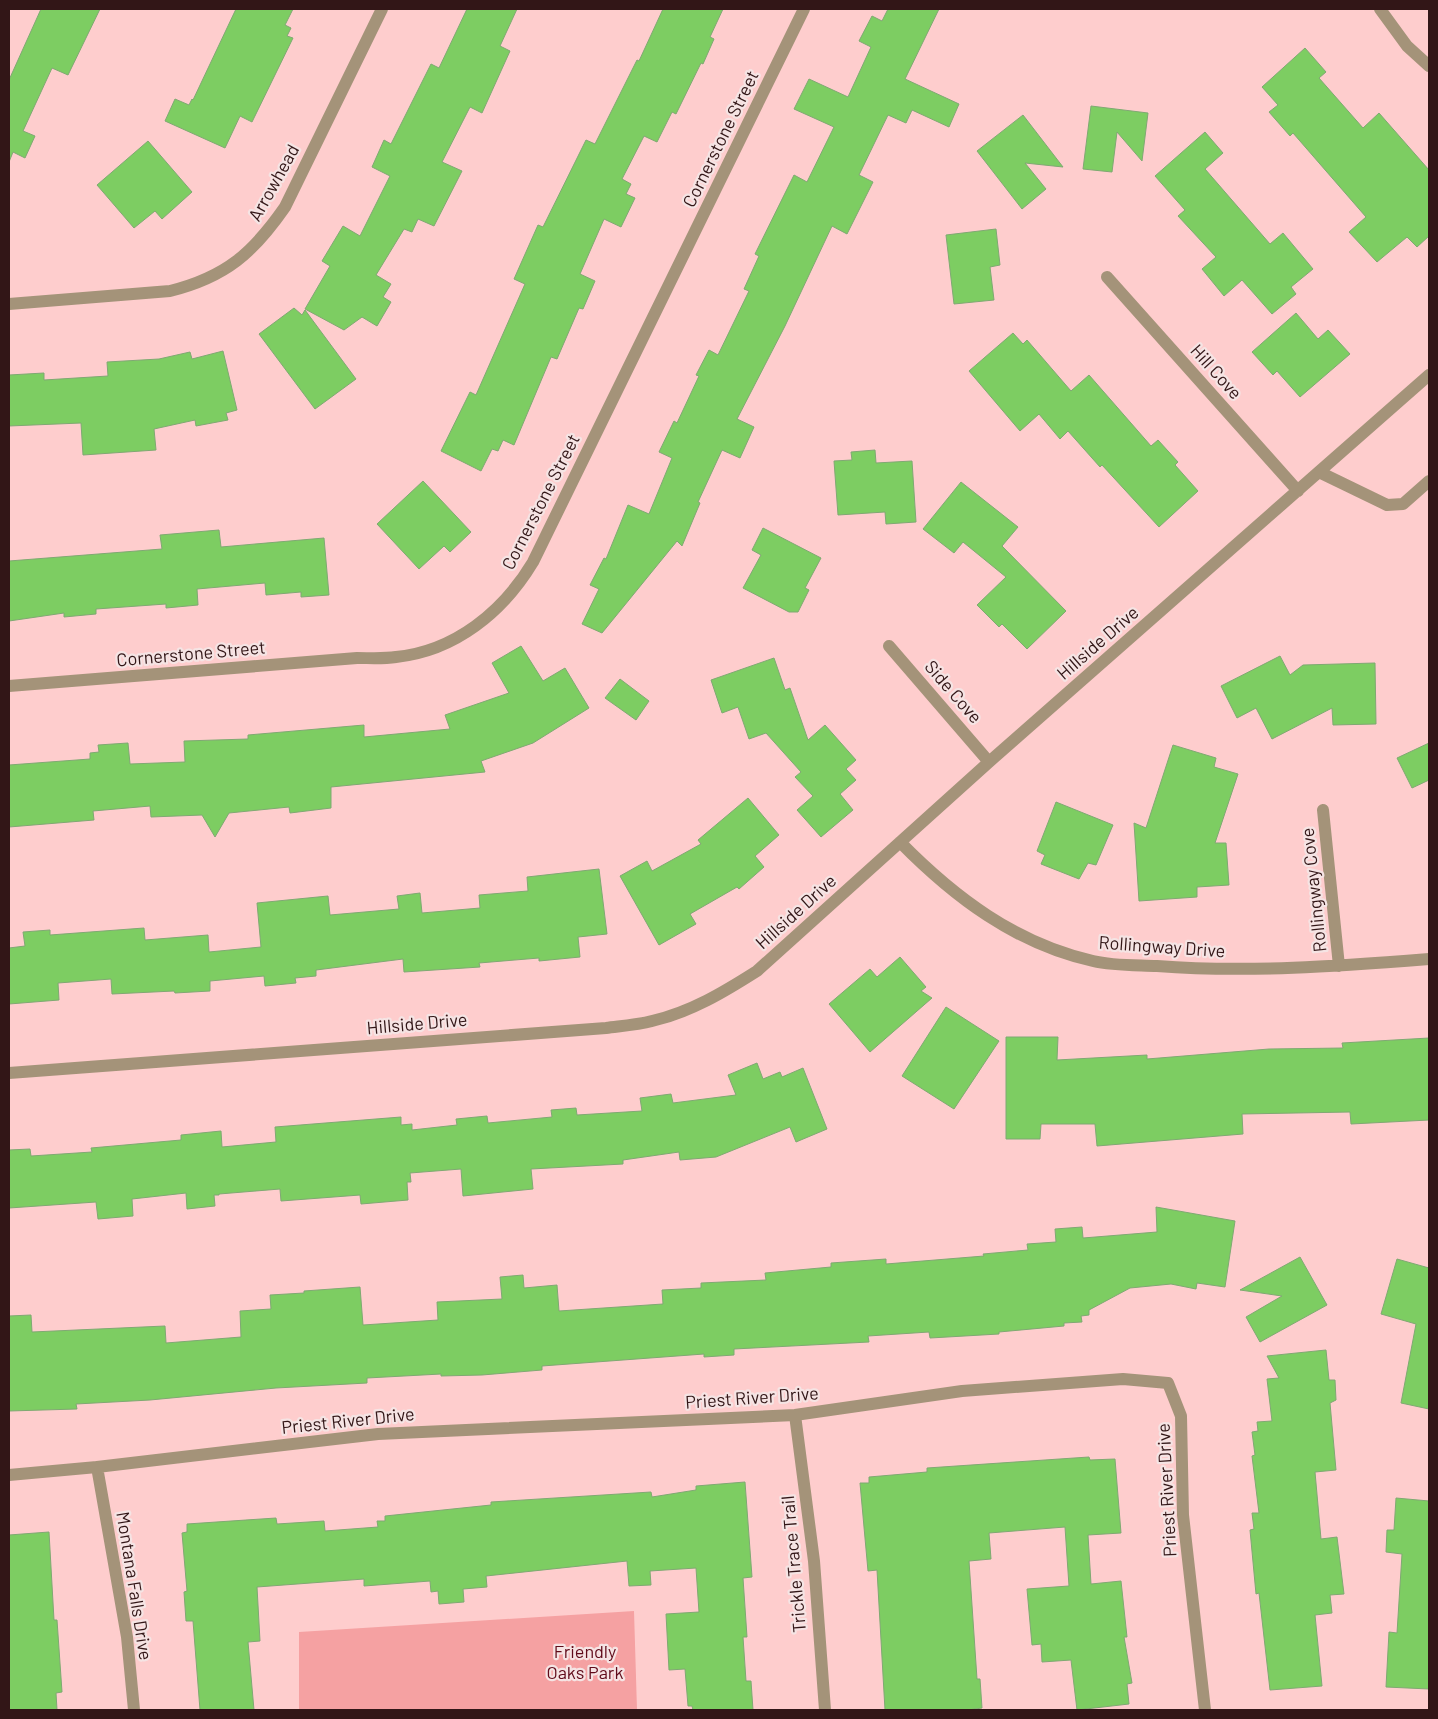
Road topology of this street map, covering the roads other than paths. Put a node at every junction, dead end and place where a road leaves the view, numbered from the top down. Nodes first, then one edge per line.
1 (382, 9) edge
2 (804, 9) edge
3 (1380, 9) edge
4 (1429, 66) edge
5 (1108, 277) dead end
6 (9, 304) edge
7 (1429, 375) edge
8 (1319, 472) junction
9 (1429, 481) edge
10 (1298, 491) junction
11 (889, 646) dead end
12 (9, 686) edge
13 (990, 762) junction
14 (1323, 810) dead end
15 (900, 842) junction
16 (1429, 959) edge
17 (1340, 966) junction
18 (9, 1073) edge
19 (795, 1415) junction
20 (96, 1467) junction
21 (9, 1475) edge
22 (134, 1710) edge
23 (825, 1710) edge
24 (1205, 1710) edge

1 - 6 street, Arrowhead
2 - 12 street, Cornerstone Street
3 - 4 street
5 - 10 street, Hill Cove
7 - 8 street, Hillside Drive
8 - 9 street
8 - 10 street, Hillside Drive
10 - 13 street, Hillside Drive
11 - 13 street, Side Cove
13 - 15 street, Hillside Drive
14 - 17 street, Rollingway Cove
15 - 17 street, Rollingway Drive
15 - 18 street, Hillside Drive
16 - 17 street, Rollingway Drive
19 - 20 street, Priest River Drive
19 - 23 street, Trickle Trace Trail
19 - 24 street, Priest River Drive
20 - 21 street, Priest River Drive
20 - 22 street, Montana Falls Drive

